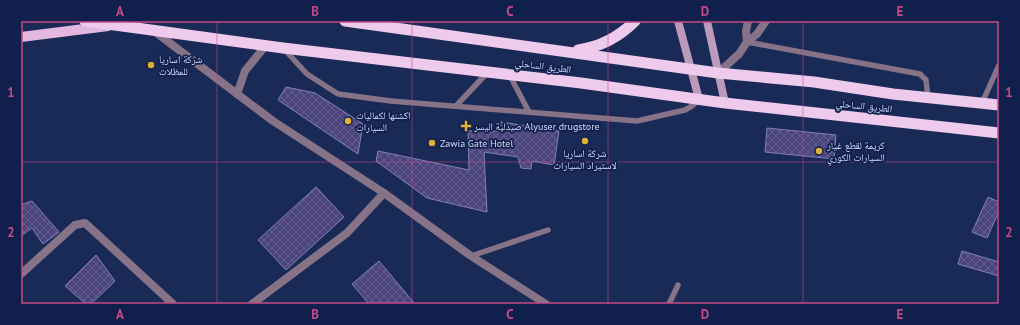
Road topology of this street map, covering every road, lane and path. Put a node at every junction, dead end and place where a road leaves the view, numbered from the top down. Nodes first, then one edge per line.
1 (85, 21) edge
2 (345, 21) edge
3 (635, 21) edge
4 (678, 21) edge
5 (707, 21) edge
6 (748, 21) edge
7 (766, 21) edge
8 (122, 25) junction
9 (154, 31) junction
10 (21, 37) edge
11 (747, 42) junction
12 (266, 45) junction
13 (283, 48) junction
14 (570, 51) junction
15 (999, 65) edge
16 (690, 67) junction
17 (487, 72) junction
18 (718, 73) junction
19 (508, 74) junction
20 (237, 94) junction
21 (928, 98) junction
22 (699, 100) junction
23 (982, 103) junction
24 (724, 104) junction
25 (999, 105) edge
26 (456, 106) junction
27 (529, 112) junction
28 (999, 133) edge
29 (384, 194) junction
30 (548, 230) dead end
31 (471, 256) junction
32 (21, 274) edge
33 (678, 286) dead end
34 (173, 304) edge
35 (252, 304) edge
36 (546, 304) edge
37 (669, 304) edge

1 - 8 highway, الطريق الساحلي
2 - 14 highway, الطريق الساحلي
3 - 14 highway
4 - 16 main road
5 - 18 main road
6 - 11 street
7 - 11 street
8 - 9 highway, الطريق الساحلي
8 - 10 main road
9 - 12 highway, الطريق الساحلي
9 - 20 street
11 - 18 street
11 - 21 lane
12 - 13 highway, الطريق الساحلي
12 - 20 street
13 - 17 highway, الطريق الساحلي
13 - 26 lane
14 - 16 highway, الطريق الساحلي
15 - 23 lane
16 - 18 highway, الطريق الساحلي
16 - 22 main road
17 - 19 highway, الطريق الساحلي
17 - 26 lane
18 - 21 highway, الطريق الساحلي
18 - 24 main road
19 - 22 highway, الطريق الساحلي
19 - 27 lane
20 - 29 street
21 - 23 highway, الطريق الساحلي
22 - 24 highway, الطريق الساحلي
22 - 27 lane
23 - 25 highway, الطريق الساحلي
24 - 28 highway, الطريق الساحلي
26 - 27 lane
29 - 31 street
29 - 35 street
30 - 31 lane
31 - 36 street
32 - 34 street
33 - 37 lane

